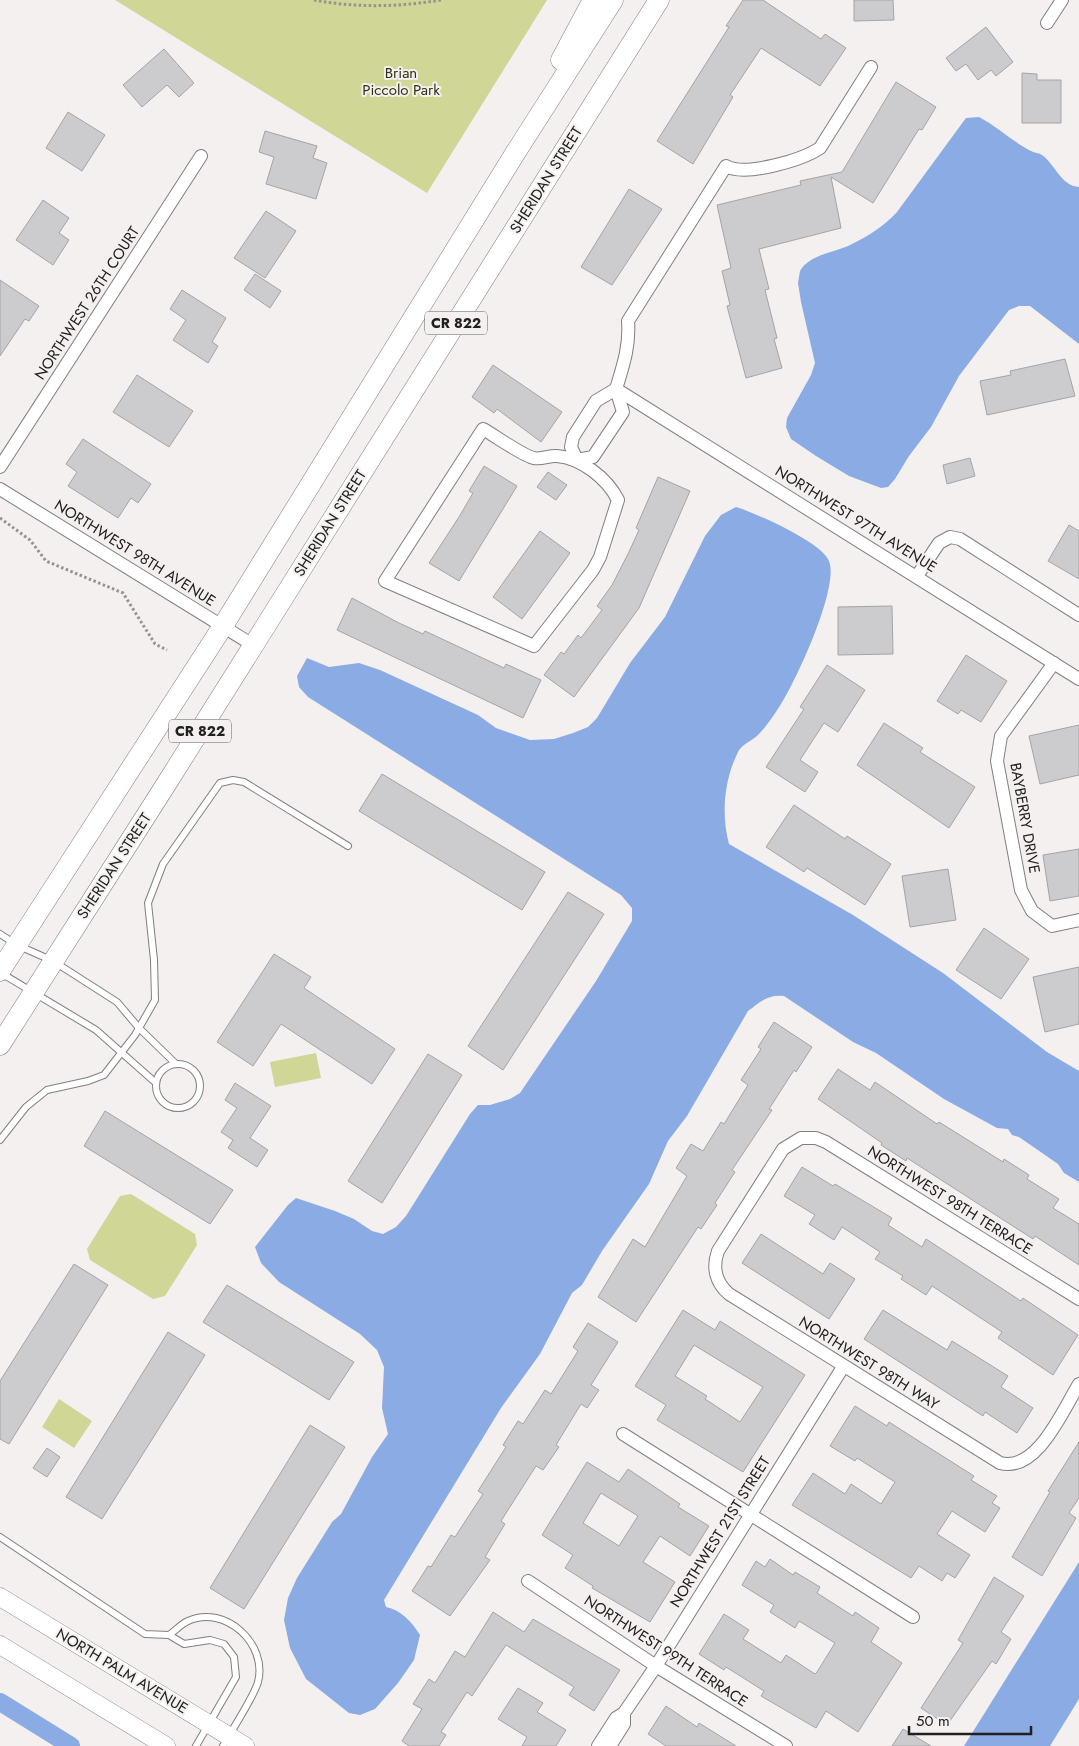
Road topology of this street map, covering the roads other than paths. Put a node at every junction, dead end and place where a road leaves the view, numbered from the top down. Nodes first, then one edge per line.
1 (593, 0) edge
2 (613, 0) edge
3 (659, 0) edge
4 (1062, 0) edge
5 (1047, 23) dead end
6 (871, 67) dead end
7 (514, 155) junction
8 (201, 156) dead end
9 (616, 389) junction
10 (577, 460) junction
11 (0, 467) edge
12 (0, 489) edge
13 (917, 576) junction
14 (1079, 615) edge
15 (223, 626) junction
16 (253, 645) junction
17 (1054, 663) junction
18 (1079, 679) edge
19 (348, 846) dead end
20 (1079, 920) edge
21 (8, 940) edge
22 (53, 961) junction
23 (0, 972) edge
24 (33, 992) junction
25 (139, 1028) junction
26 (0, 1045) edge
27 (122, 1052) junction
28 (176, 1064) junction
29 (156, 1082) junction
30 (0, 1140) edge
31 (716, 1272) joint
32 (1079, 1300) edge
33 (843, 1367) junction
34 (1079, 1384) edge
35 (623, 1434) dead end
36 (749, 1515) junction
37 (0, 1537) edge
38 (528, 1582) dead end
39 (0, 1597) edge
40 (913, 1617) dead end
41 (170, 1636) junction
42 (0, 1645) edge
43 (656, 1666) junction
44 (624, 1713) junction
45 (208, 1724) junction
46 (225, 1741) edge
47 (166, 1746) edge
48 (196, 1746) edge
49 (245, 1746) edge
50 (598, 1746) edge
51 (610, 1746) edge
52 (786, 1746) edge

1 - 7 main road
2 - 7 main road, CR 822
3 - 16 main road, SHERIDAN STREET / CR 822
4 - 5 street
6 - 9 street
7 - 15 main road, CR 822
8 - 11 street, NORTHWEST 26TH COURT
9 - 10 street
9 - 10 street
9 - 13 street, NORTHWEST 97TH AVENUE
10 - 10 street
12 - 15 street, NORTHWEST 98TH AVENUE
13 - 14 street
13 - 17 street, NORTHWEST 97TH AVENUE
15 - 16 street, NORTHWEST 98TH AVENUE
15 - 21 main road, CR 822
16 - 22 main road, SHERIDAN STREET / CR 822
17 - 18 street, NORTHWEST 97TH AVENUE
17 - 20 street, BAYBERRY DRIVE
19 - 25 lane
21 - 22 lane
21 - 23 main road, CR 822
22 - 24 main road, SHERIDAN STREET / CR 822
22 - 25 lane
23 - 24 lane
24 - 26 main road, SHERIDAN STREET / CR 822
24 - 27 lane
25 - 27 lane
25 - 28 lane
27 - 29 lane
27 - 30 lane
28 - 29 lane
28 - 29 lane
31 - 32 street, NORTHWEST 98TH TERRACE
31 - 33 street, NORTHWEST 98TH WAY
33 - 34 street, NORTHWEST 98TH WAY
33 - 36 street, NORTHWEST 21ST STREET
35 - 36 street
36 - 40 street
36 - 43 street, NORTHWEST 21ST STREET
37 - 41 lane
38 - 43 street, NORTHWEST 99TH TERRACE
39 - 45 main road, NORTH PALM AVENUE
41 - 45 lane
41 - 46 lane
42 - 47 main road
43 - 44 street, NORTHWEST 21ST STREET
43 - 52 street, NORTHWEST 99TH TERRACE
44 - 50 street, NORTHWEST 21ST STREET
44 - 51 street, NORTHWEST 21ST STREET
45 - 46 main road, NORTH PALM AVENUE
45 - 48 lane
46 - 49 main road, NORTH PALM AVENUE

